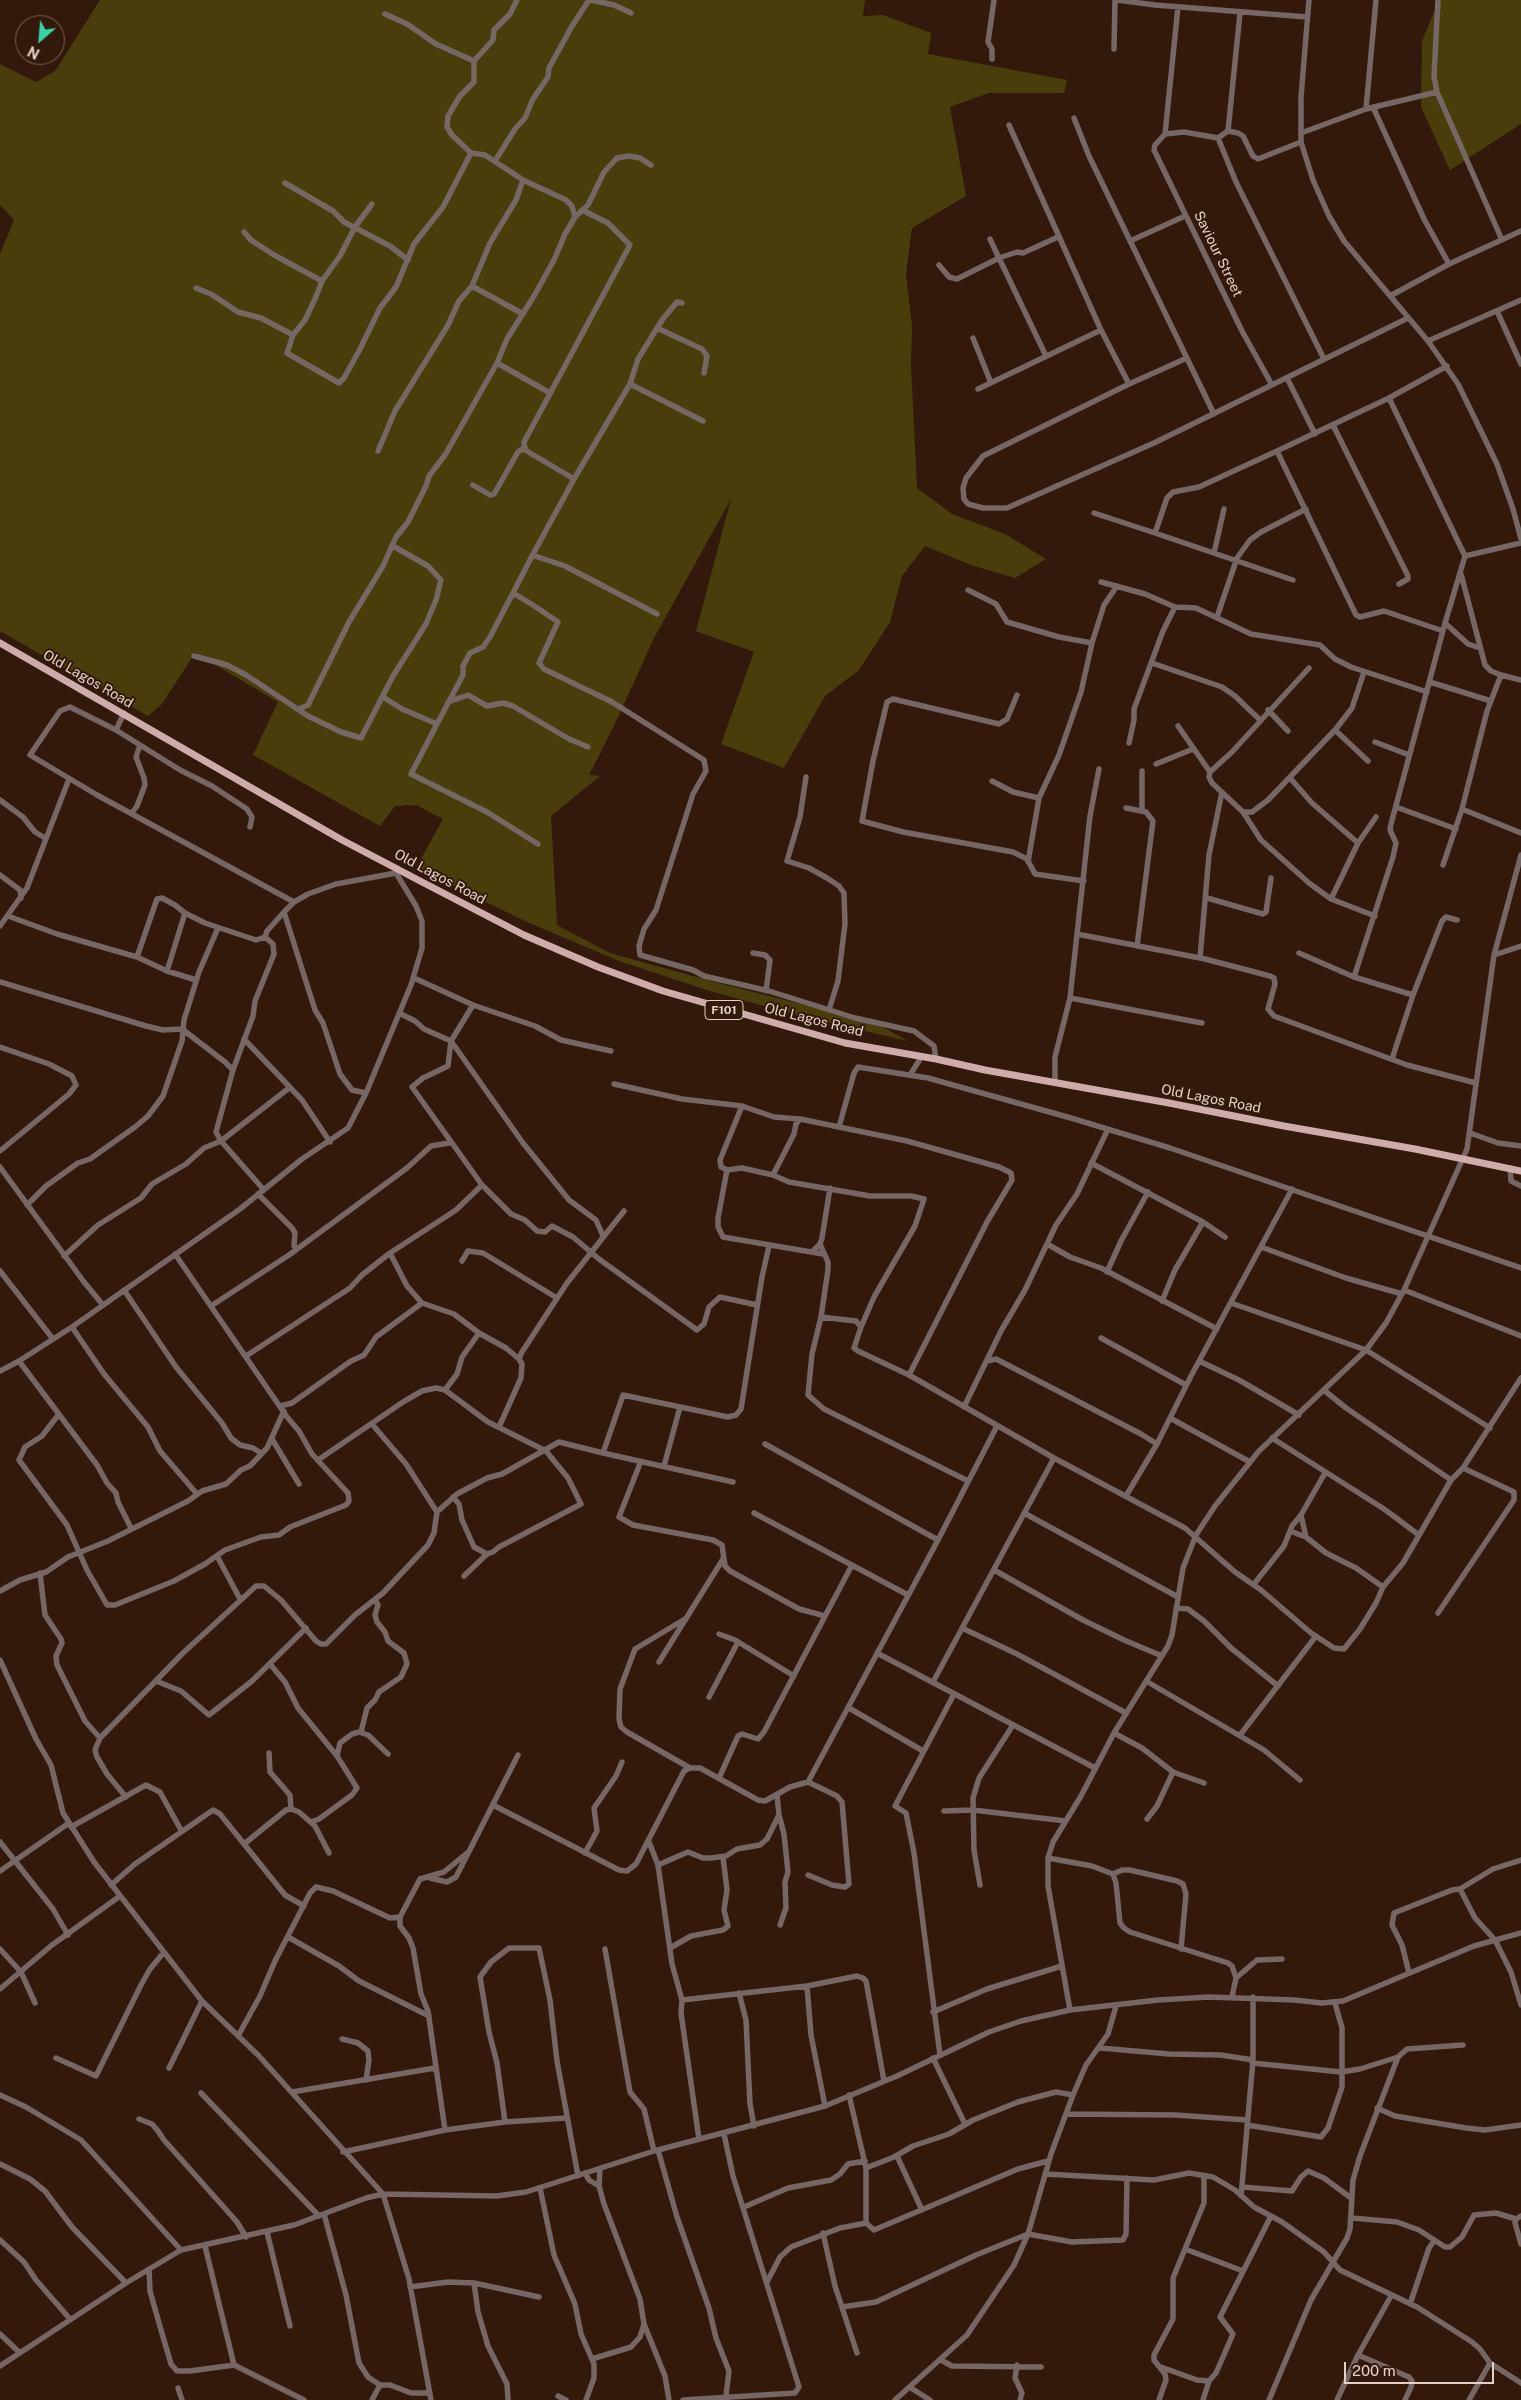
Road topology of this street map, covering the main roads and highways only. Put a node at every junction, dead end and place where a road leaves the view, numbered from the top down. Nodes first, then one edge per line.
1 (0, 643) edge
2 (1521, 1171) edge

1 - 2 main road, Old Lagos Road / F101

